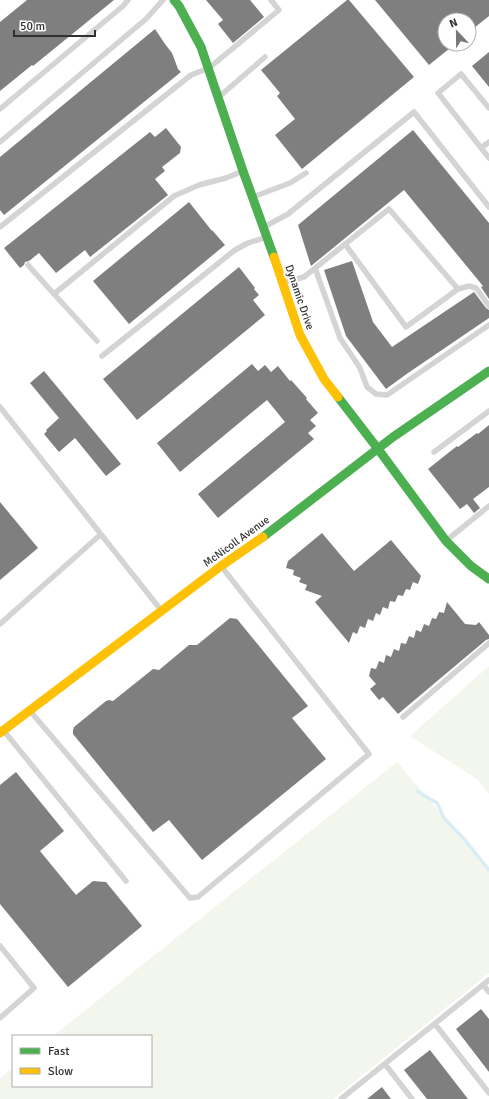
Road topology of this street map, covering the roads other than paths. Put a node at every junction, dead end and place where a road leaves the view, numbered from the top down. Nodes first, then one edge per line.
1 (128, 0) edge
2 (163, 0) edge
3 (174, 0) edge
4 (271, 0) edge
5 (265, 57) dead end
6 (209, 68) junction
7 (219, 97) junction
8 (489, 108) edge
9 (0, 109) edge
10 (0, 142) edge
11 (489, 142) edge
12 (481, 148) junction
13 (489, 158) edge
14 (243, 171) junction
15 (306, 173) dead end
16 (253, 198) junction
17 (489, 207) edge
18 (0, 227) edge
19 (263, 228) junction
20 (267, 237) junction
21 (345, 244) junction
22 (28, 265) dead end
23 (316, 268) junction
24 (282, 284) junction
25 (458, 288) junction
26 (54, 294) junction
27 (489, 306) edge
28 (489, 325) edge
29 (97, 341) dead end
30 (102, 356) dead end
31 (489, 371) edge
32 (0, 407) edge
33 (489, 411) edge
34 (378, 448) junction
35 (434, 452) dead end
36 (489, 506) edge
37 (100, 534) junction
38 (446, 541) junction
39 (221, 566) junction
40 (489, 579) edge
41 (162, 611) junction
42 (0, 624) edge
43 (489, 643) edge
44 (30, 710) junction
45 (403, 716) dead end
46 (2, 732) edge
47 (126, 881) dead end
48 (0, 946) edge
49 (489, 980) edge
50 (483, 985) junction
51 (489, 992) edge
52 (0, 1018) edge
53 (435, 1024) junction
54 (384, 1064) junction
55 (489, 1093) edge
56 (341, 1099) edge
57 (412, 1099) edge

1 - 9 lane
2 - 10 lane
3 - 6 street, Dynamic Drive
4 - 6 lane
5 - 7 lane
6 - 7 street, Dynamic Drive
6 - 18 lane
7 - 14 street, Dynamic Drive
8 - 12 lane
11 - 12 lane
12 - 13 lane
14 - 16 street, Dynamic Drive
14 - 26 lane
15 - 16 lane
16 - 19 street, Dynamic Drive
17 - 19 lane
19 - 20 street, Dynamic Drive
20 - 24 street, Dynamic Drive
20 - 30 lane
21 - 23 lane
21 - 25 lane
21 - 25 lane
22 - 26 lane
23 - 24 lane
23 - 28 lane
24 - 34 street, Dynamic Drive
25 - 27 lane
26 - 29 lane
31 - 34 street, McNicoll Avenue
32 - 37 lane
33 - 35 lane
34 - 38 street, Dynamic Drive
34 - 39 street, McNicoll Avenue
36 - 38 lane
37 - 41 lane
37 - 42 lane
38 - 40 street, Dynamic Drive
39 - 41 street, McNicoll Avenue
39 - 44 lane
41 - 44 street, McNicoll Avenue
43 - 45 lane
44 - 46 street, McNicoll Avenue
46 - 47 lane
48 - 52 lane
49 - 50 lane
50 - 51 lane
50 - 53 lane
53 - 54 lane
53 - 55 lane
54 - 56 lane
54 - 57 lane

